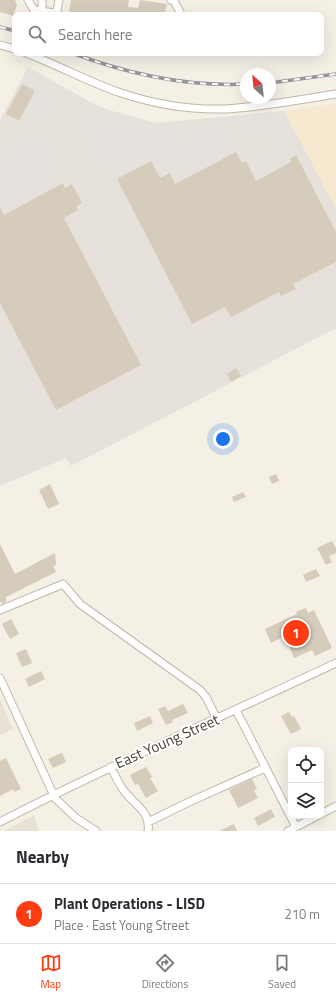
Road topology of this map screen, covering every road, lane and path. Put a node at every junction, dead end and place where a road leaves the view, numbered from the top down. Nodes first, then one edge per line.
1 (28, 0) edge
2 (42, 0) edge
3 (59, 0) edge
4 (171, 0) edge
5 (42, 11) junction
6 (46, 12) edge
7 (56, 12) edge
8 (180, 12) edge
9 (0, 45) edge
10 (12, 48) edge
11 (33, 56) edge
12 (336, 94) edge
13 (0, 610) edge
14 (336, 663) edge
15 (0, 678) edge
16 (236, 710) junction
17 (217, 719) junction
18 (111, 767) junction
19 (265, 768) junction
20 (53, 795) junction
21 (336, 806) edge
22 (324, 812) edge
23 (311, 819) edge
24 (0, 822) edge
25 (148, 822) junction
26 (296, 827) junction
27 (96, 831) edge
28 (148, 831) edge
29 (288, 831) edge

1 - 5 street
2 - 5 street
3 - 7 street
4 - 8 street
5 - 6 street
9 - 10 street
11 - 12 street
13 - 17 street
14 - 16 street, East Young Street
15 - 20 street
16 - 17 street, East Young Street
16 - 19 street
17 - 18 street, East Young Street
18 - 20 street, East Young Street
18 - 25 street
19 - 25 street
19 - 26 street
20 - 24 street, East Young Street
20 - 27 street
21 - 22 street
23 - 26 street
25 - 28 street
26 - 29 street

